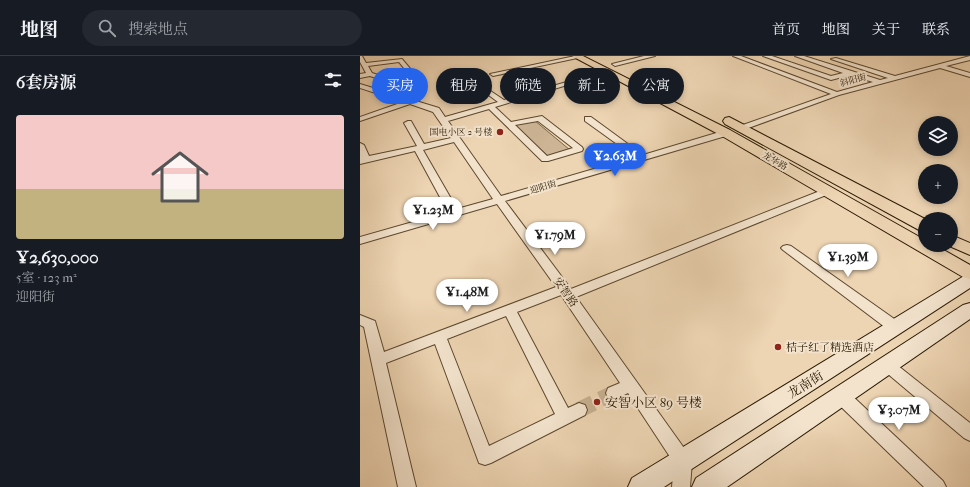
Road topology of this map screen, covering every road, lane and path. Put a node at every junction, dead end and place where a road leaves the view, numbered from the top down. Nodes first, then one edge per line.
1 (364, 56) edge
2 (598, 56) edge
3 (652, 56) edge
4 (736, 56) edge
5 (768, 56) edge
6 (798, 56) edge
7 (825, 56) edge
8 (360, 57) edge
9 (577, 57) edge
10 (942, 58) dead end
11 (970, 58) edge
12 (954, 62) junction
13 (365, 65) junction
14 (938, 66) junction
15 (406, 68) edge
16 (605, 68) edge
17 (607, 68) edge
18 (611, 68) edge
19 (849, 73) junction
20 (370, 74) joint
21 (493, 74) dead end
22 (620, 74) edge
23 (970, 75) edge
24 (360, 76) edge
25 (620, 76) edge
26 (893, 78) junction
27 (878, 82) junction
28 (360, 86) edge
29 (366, 91) edge
30 (837, 94) junction
31 (492, 95) edge
32 (500, 101) junction
33 (404, 104) edge
34 (416, 104) edge
35 (490, 106) junction
36 (442, 118) junction
37 (360, 119) edge
38 (588, 119) dead end
39 (408, 123) dead end
40 (510, 124) junction
41 (744, 128) junction
42 (726, 133) junction
43 (456, 139) junction
44 (360, 145) edge
45 (420, 147) junction
46 (642, 158) junction
47 (363, 160) edge
48 (828, 191) junction
49 (499, 200) junction
50 (454, 213) junction
51 (918, 222) edge
52 (360, 241) edge
53 (958, 244) edge
54 (787, 248) dead end
55 (970, 250) edge
56 (970, 273) edge
57 (970, 280) edge
58 (566, 292) junction
59 (508, 310) junction
60 (970, 310) edge
61 (360, 320) edge
62 (895, 327) junction
63 (439, 337) junction
64 (379, 360) junction
65 (887, 365) junction
66 (630, 385) junction
67 (614, 393) tunnel mouth
68 (841, 396) junction
69 (970, 433) edge
70 (683, 461) junction
71 (930, 485) edge
72 (407, 487) edge
73 (640, 487) edge
74 (680, 487) edge
75 (705, 487) edge

1 - 8 street
2 - 17 main road, 龙华路
3 - 18 street
4 - 30 street
5 - 19 street
6 - 19 street
7 - 26 street
8 - 13 street
9 - 16 main road, 龙华路
9 - 21 street
10 - 12 street
11 - 12 street, 斜阳街
12 - 14 street, 斜阳街
13 - 15 street
13 - 20 street
14 - 23 street
14 - 26 street, 斜阳街
19 - 27 street
20 - 24 street
22 - 41 main road, 龙华路
25 - 42 main road, 龙华路
26 - 27 street, 斜阳街
27 - 30 street, 斜阳街
28 - 29 street, 安智路
30 - 41 street, 斜阳街
31 - 32 street
32 - 35 street
32 - 36 street
33 - 37 street
34 - 36 street, 安智路
35 - 36 street
35 - 40 street
36 - 43 street, 安智路
38 - 46 street
39 - 45 street
40 - 40 street
41 - 51 main road, 龙华路
42 - 46 street, 迎阳街
42 - 48 main road, 龙华路
43 - 45 street
43 - 49 street, 安智路
44 - 47 street
45 - 47 street
45 - 50 street
46 - 49 street, 迎阳街
48 - 56 main road, 龙华路
48 - 58 street
49 - 50 street, 迎阳街
49 - 58 street, 安智路
50 - 52 street, 迎阳街
53 - 55 main road
54 - 62 street
57 - 62 main road, 龙南街
58 - 59 street
58 - 66 street, 安智路
59 - 63 street
59 - 63 street
60 - 65 main road
61 - 64 street
62 - 70 main road, 龙南街
63 - 64 street
64 - 72 street
65 - 68 main road
65 - 69 street
66 - 67 street
66 - 70 street, 安智路
68 - 71 street
68 - 75 main road
70 - 73 main road, 龙南街
70 - 74 street

